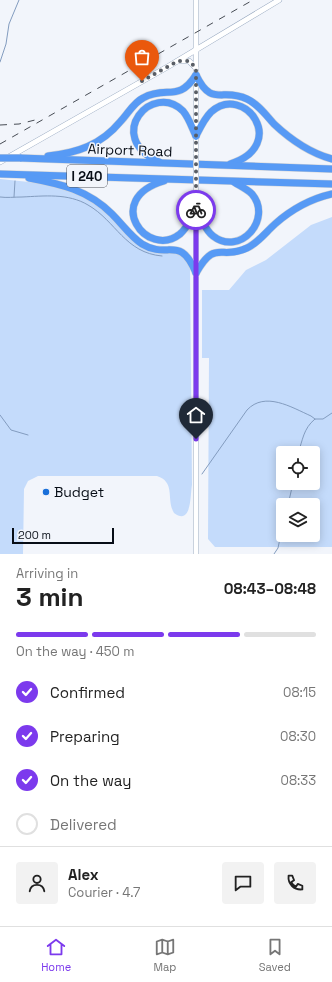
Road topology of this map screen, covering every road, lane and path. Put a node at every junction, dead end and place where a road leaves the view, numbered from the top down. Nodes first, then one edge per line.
1 (196, 0) edge
2 (279, 0) edge
3 (196, 50) junction
4 (178, 61) junction
5 (196, 72) junction
6 (196, 136) junction
7 (0, 158) edge
8 (32, 159) junction
9 (332, 159) edge
10 (0, 162) edge
11 (163, 164) junction
12 (224, 166) junction
13 (332, 169) edge
14 (2, 174) edge
15 (170, 179) junction
16 (231, 181) junction
17 (332, 184) edge
18 (332, 194) edge
19 (196, 211) junction
20 (196, 273) junction
21 (196, 554) edge

1 - 3 main road
2 - 3 main road
3 - 4 main road
3 - 5 main road
4 - 5 main road
4 - 10 main road
5 - 6 main road
5 - 8 highway
5 - 9 highway
6 - 11 highway
6 - 12 highway
6 - 19 main road, bridge
7 - 8 highway, Airport Road / I 240, bridge
8 - 11 highway, Airport Road / I 240
11 - 12 highway, Airport Road / I 240
12 - 13 highway, Airport Road / I 240
14 - 15 highway, Airport Road / I 240
14 - 20 highway
15 - 16 highway, Airport Road / I 240
15 - 19 highway
16 - 17 highway, Airport Road / I 240
16 - 19 highway
18 - 20 highway
19 - 20 main road
20 - 21 main road

